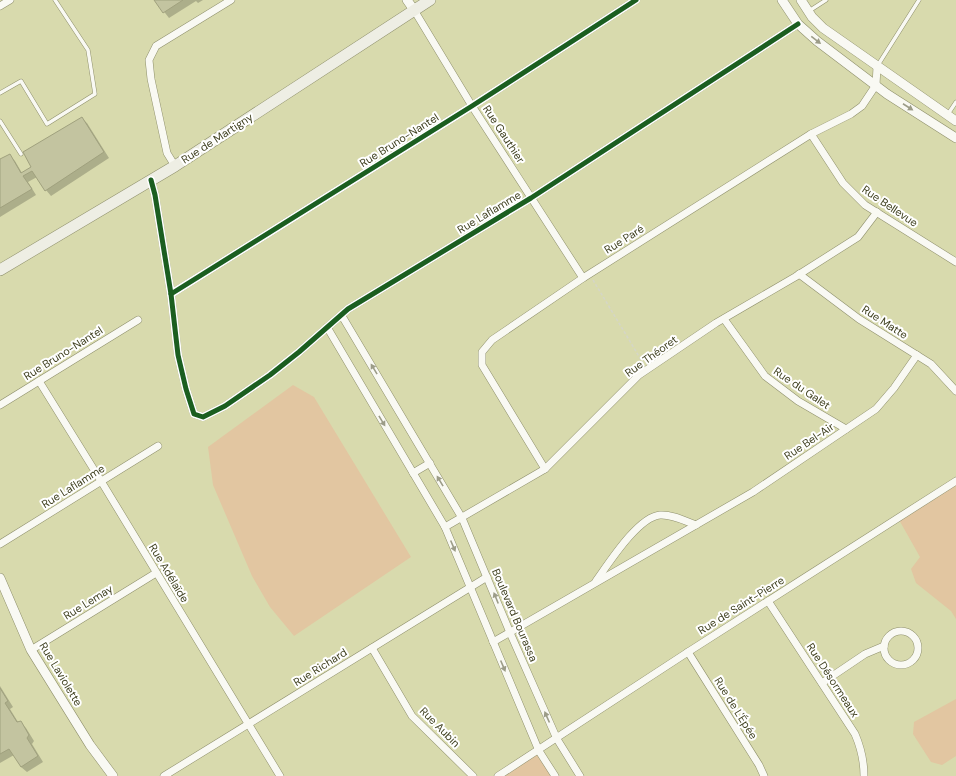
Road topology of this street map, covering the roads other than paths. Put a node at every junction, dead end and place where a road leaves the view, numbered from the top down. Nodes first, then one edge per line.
1 (10, 0) edge
2 (55, 0) edge
3 (231, 0) edge
4 (407, 0) edge
5 (430, 0) edge
6 (636, 0) edge
7 (782, 0) edge
8 (800, 0) edge
9 (826, 0) edge
10 (918, 0) edge
11 (0, 6) edge
12 (414, 10) junction
13 (808, 11) junction
14 (798, 24) junction
15 (877, 67) junction
16 (876, 85) junction
17 (0, 93) edge
18 (956, 102) edge
19 (472, 106) junction
20 (947, 115) junction
21 (0, 121) edge
22 (956, 121) edge
23 (811, 134) junction
24 (956, 138) edge
25 (21, 154) dead end
26 (174, 166) junction
27 (151, 180) junction
28 (531, 198) junction
29 (877, 212) junction
30 (956, 262) edge
31 (0, 270) edge
32 (799, 274) junction
33 (586, 276) junction
34 (171, 294) junction
35 (342, 316) junction
36 (724, 318) junction
37 (138, 320) dead end
38 (327, 328) junction
39 (917, 355) junction
40 (39, 381) junction
41 (956, 391) edge
42 (0, 405) edge
43 (846, 429) junction
44 (158, 446) dead end
45 (430, 463) junction
46 (545, 469) junction
47 (413, 473) junction
48 (101, 481) junction
49 (956, 481) edge
50 (462, 517) junction
51 (696, 525) junction
52 (445, 527) junction
53 (0, 544) edge
54 (156, 572) junction
55 (487, 577) junction
56 (0, 578) edge
57 (595, 582) junction
58 (471, 587) junction
59 (768, 601) junction
60 (510, 632) junction
61 (493, 642) junction
62 (884, 646) junction
63 (372, 648) junction
64 (31, 650) junction
65 (688, 652) junction
66 (822, 683) junction
67 (248, 724) junction
68 (557, 739) junction
69 (539, 751) junction
70 (113, 776) edge
71 (164, 776) edge
72 (280, 776) edge
73 (473, 776) edge
74 (498, 776) edge
75 (555, 776) edge
76 (580, 776) edge
77 (764, 776) edge
78 (864, 776) edge

1 - 11 street
2 - 17 lane
3 - 26 street
4 - 12 street, Rue Gauthier
5 - 12 main road, Rue de Martigny
6 - 19 street, Rue Bruno-Nantel
7 - 14 street
8 - 13 street
9 - 13 lane
10 - 15 lane
12 - 19 street, Rue Gauthier
12 - 26 main road, Rue de Martigny
13 - 15 street
14 -> 16 street
14 - 28 street, Rue Laflamme
15 - 16 street
15 - 20 street
16 - 23 street, Rue Paré
16 -> 24 street
18 - 20 lane
19 - 28 street, Rue Gauthier
19 - 34 street, Rue Bruno-Nantel
20 - 22 street
21 - 25 lane
23 - 29 street, Rue Bellevue
23 - 33 street, Rue Paré
26 - 27 main road, Rue de Martigny
27 - 31 main road, Rue de Martigny
27 - 34 street
28 - 33 street, Rue Gauthier
28 - 35 street, Rue Laflamme
29 - 30 street, Rue Bellevue
29 - 32 street, Rue Théoret
32 - 36 street, Rue Théoret
32 - 39 street, Rue Matte
33 - 46 street, Rue Paré
34 - 38 street, Rue Laflamme
35 - 38 street, Rue Laflamme
45 -> 35 street, Boulevard Bourassa
36 - 43 street, Rue du Galet
36 - 46 street, Rue Théoret
37 - 40 street, Rue Bruno-Nantel
38 -> 47 street
39 - 41 street, Rue Matte
39 - 43 street, Rue Bel-Air
40 - 42 street, Rue Bruno-Nantel
40 - 48 street, Rue Adélaïde
43 - 51 street, Rue Bel-Air
44 - 48 street, Rue Laflamme
45 - 47 street
50 -> 45 street, Boulevard Bourassa
46 - 50 street, Rue Théoret
47 - 52 street
48 - 53 street, Rue Laflamme
48 - 54 street, Rue Adélaïde
49 - 59 street, Rue de Saint-Pierre
50 - 52 street, Rue Théoret
50 - 55 street, Boulevard Bourassa
51 - 57 street, Rue Bel-Air
51 - 57 street, Rue Bel-Air
52 -> 58 street
54 - 64 street, Rue Lemay
54 - 67 street, Rue Adélaïde
55 - 58 street, Rue Richard
60 -> 55 street, Boulevard Bourassa
56 - 64 street, Rue Laviolette
57 - 60 street, Rue Bel-Air
58 - 61 street
58 - 63 street, Rue Richard
59 - 65 street, Rue de Saint-Pierre
59 - 66 street, Rue Désormeaux
60 - 61 street, Rue Bel-Air
68 -> 60 street, Boulevard Bourassa
61 -> 69 street
62 - 62 street
62 - 66 street
63 - 67 street, Rue Richard
63 - 73 street, Rue Aubin
64 - 70 street, Rue Laviolette
65 - 68 street, Rue de Saint-Pierre
65 - 77 street, Rue de L'Épée
66 - 78 street, Rue Désormeaux
67 - 71 street, Rue Richard
67 - 72 street, Rue Adélaïde
68 - 69 street, Rue de Saint-Pierre
68 - 76 street, Boulevard Bourassa
69 - 74 street
69 - 75 street

